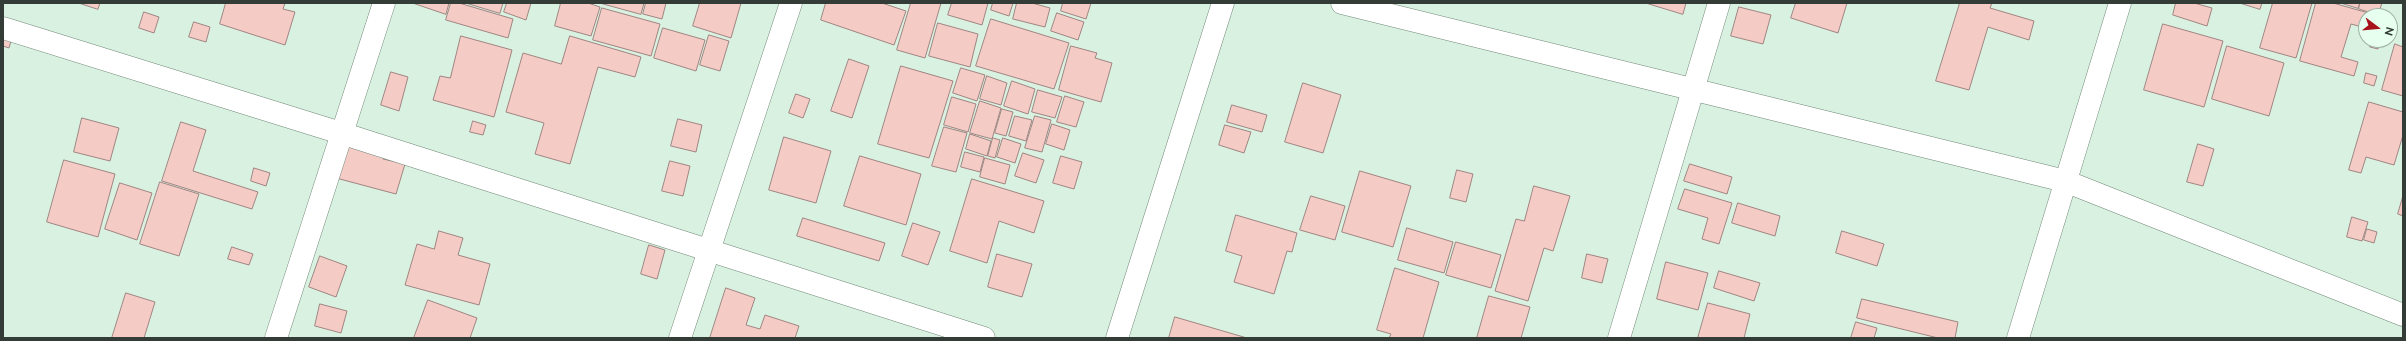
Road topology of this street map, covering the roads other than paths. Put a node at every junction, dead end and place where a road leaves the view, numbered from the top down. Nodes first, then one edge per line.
1 (384, 3) edge
2 (791, 3) edge
3 (1223, 3) edge
4 (1342, 3) edge
5 (1719, 3) edge
6 (2120, 3) edge
7 (3, 28) edge
8 (1692, 90) junction
9 (344, 134) junction
10 (2065, 181) junction
11 (708, 251) junction
12 (2403, 315) edge
13 (276, 338) edge
14 (680, 338) edge
15 (984, 338) edge
16 (1117, 338) edge
17 (1618, 338) edge
18 (2018, 338) edge

1 - 9 street
2 - 11 street
3 - 16 street
4 - 8 street
5 - 8 street
6 - 10 street
7 - 9 street
8 - 10 street
8 - 17 street
9 - 11 street
9 - 13 street
10 - 12 street
10 - 18 street
11 - 14 street
11 - 15 street

